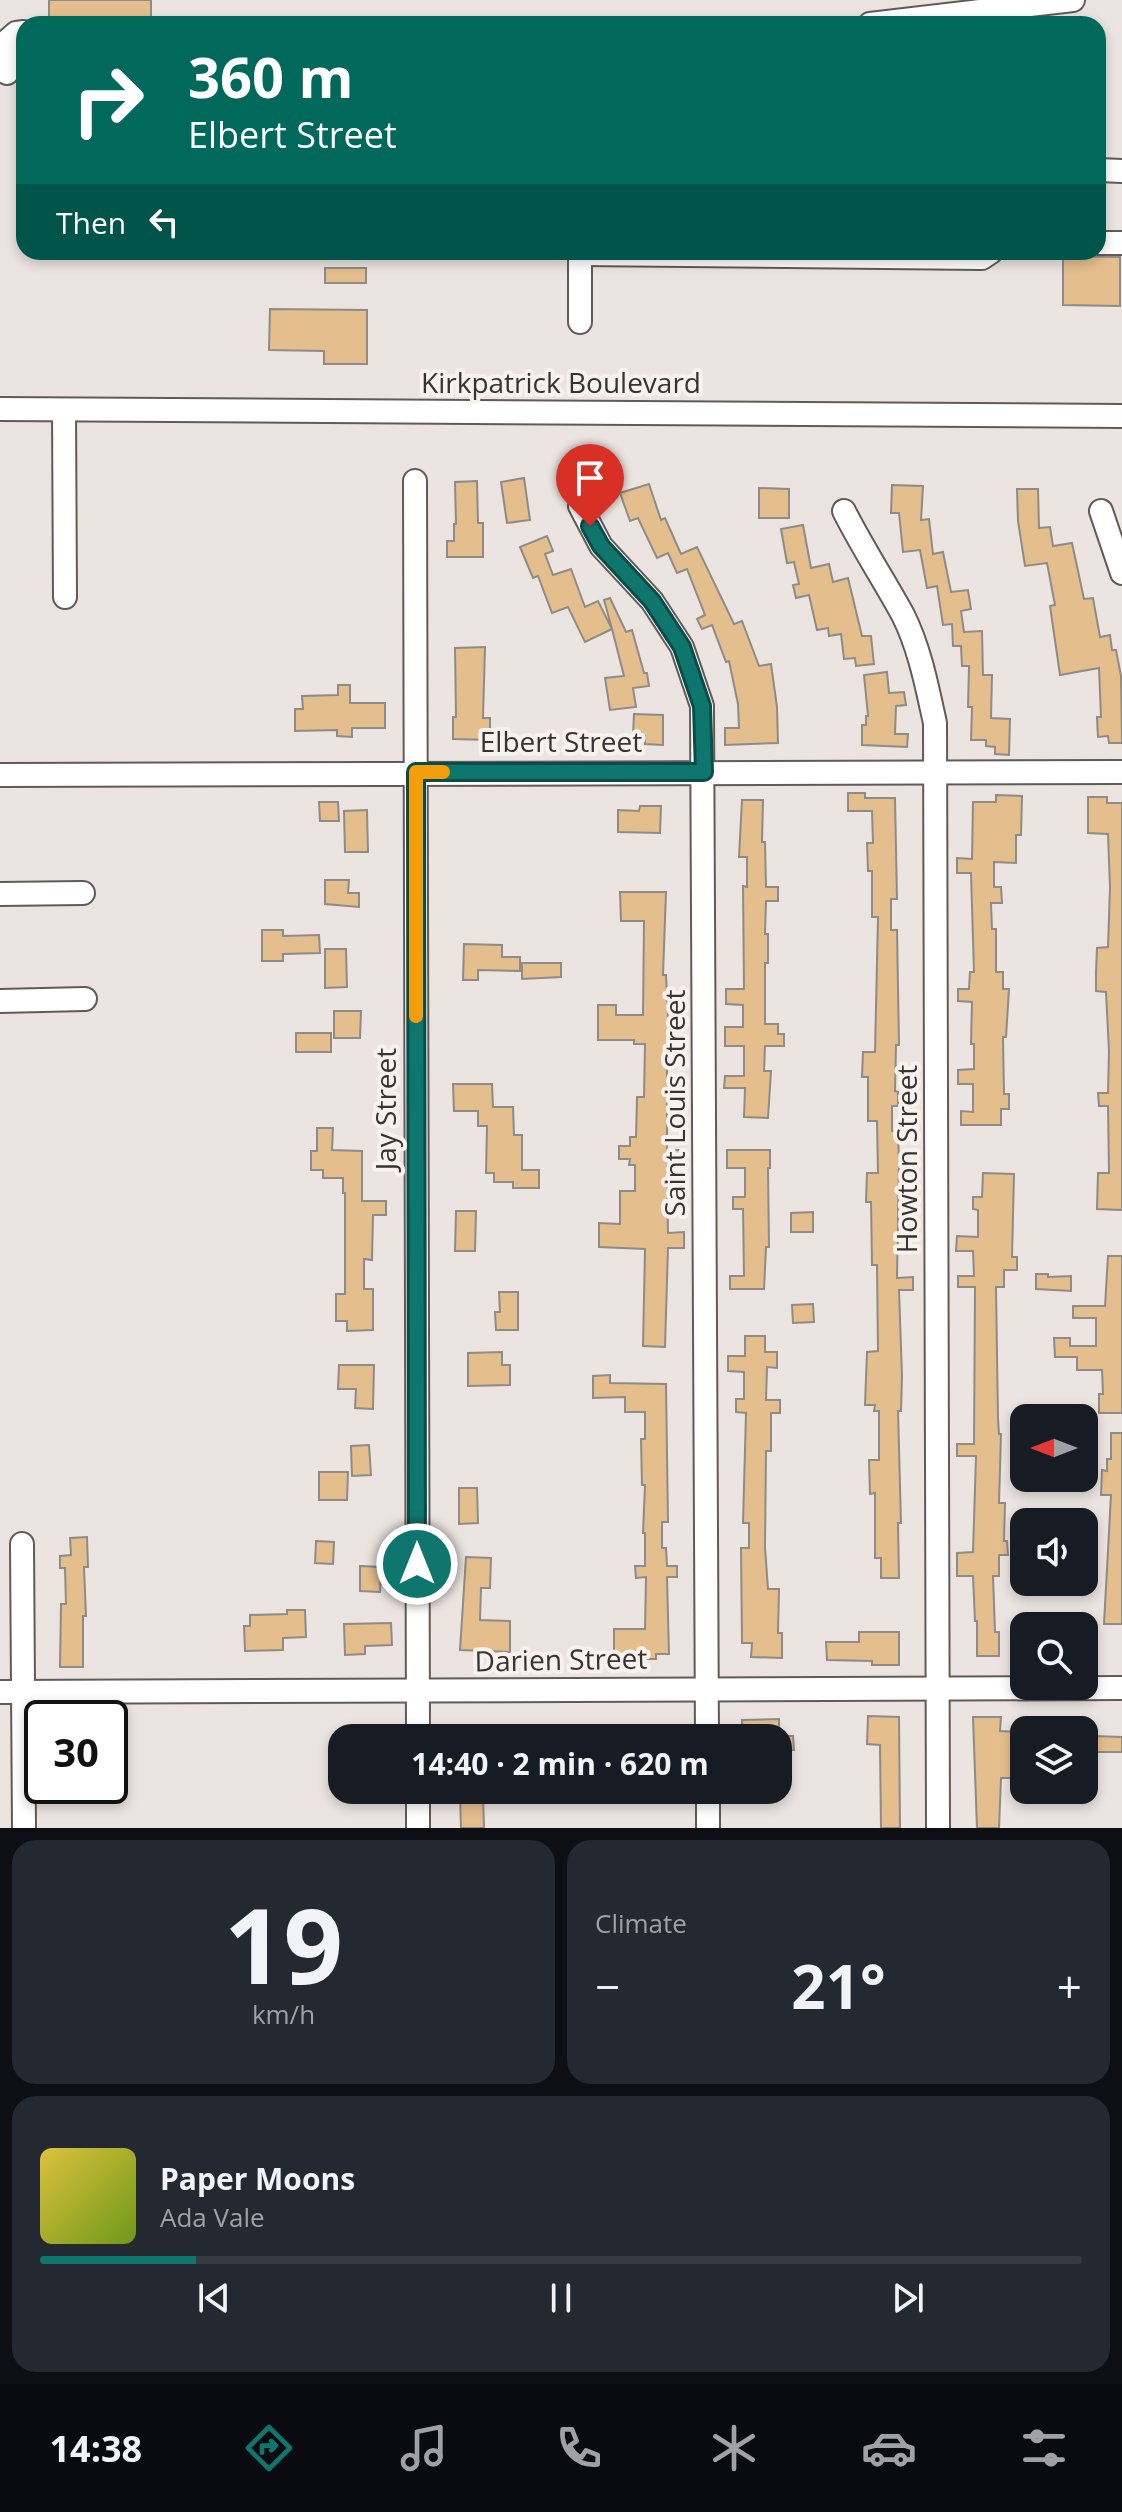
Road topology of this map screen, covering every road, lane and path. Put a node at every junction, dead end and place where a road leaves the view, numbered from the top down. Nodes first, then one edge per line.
1 (1073, 0) edge
2 (938, 16) edge
3 (16, 33) edge
4 (10, 73) edge
5 (580, 260) edge
6 (580, 322) dead end
7 (0, 409) edge
8 (64, 410) junction
9 (1122, 416) edge
10 (415, 481) dead end
11 (580, 506) dead end
12 (844, 511) dead end
13 (1101, 511) dead end
14 (1122, 573) edge
15 (65, 597) dead end
16 (937, 771) junction
17 (416, 772) junction
18 (704, 772) junction
19 (1122, 772) edge
20 (0, 775) edge
21 (83, 893) dead end
22 (0, 894) edge
23 (85, 999) dead end
24 (0, 1001) edge
25 (22, 1544) dead end
26 (938, 1687) junction
27 (1122, 1688) edge
28 (707, 1689) junction
29 (417, 1691) junction
30 (0, 1692) edge
31 (24, 1692) junction
32 (418, 1724) edge
33 (707, 1724) edge
34 (418, 1804) edge
35 (708, 1804) edge
36 (24, 1828) edge
37 (418, 1828) edge
38 (708, 1828) edge
39 (938, 1828) edge

1 - 2 street
3 - 4 street
5 - 6 street
7 - 8 street, Kirkpatrick Boulevard
8 - 9 street, Kirkpatrick Boulevard
8 - 15 street
10 - 17 street, Jay Street
11 - 18 street, Saint Louis Street
12 - 16 street, Howton Street
13 - 14 street
16 - 18 street, Elbert Street
16 - 19 street, Elbert Street
16 - 26 street, Howton Street
17 - 18 street, Elbert Street
17 - 20 street, Elbert Street
17 - 29 street, Jay Street
18 - 28 street, Saint Louis Street
21 - 22 street
23 - 24 street
25 - 31 street
26 - 27 street, Darien Street
26 - 28 street, Darien Street
26 - 39 street, Howton Street
28 - 29 street, Darien Street
28 - 33 street, Saint Louis Street
29 - 31 street, Darien Street
29 - 32 street, Jay Street
30 - 31 street, Darien Street
31 - 36 street
34 - 37 street
35 - 38 street

